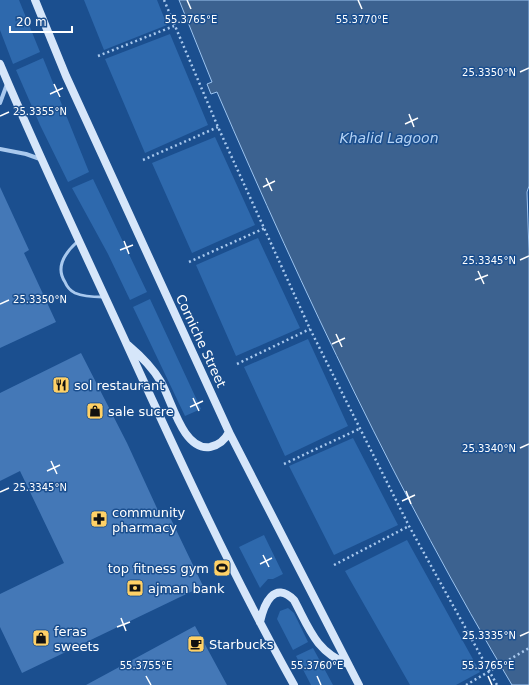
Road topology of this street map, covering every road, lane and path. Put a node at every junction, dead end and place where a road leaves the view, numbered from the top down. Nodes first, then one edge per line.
1 (36, 0) edge
2 (164, 0) edge
3 (174, 26) junction
4 (98, 56) dead end
5 (0, 64) edge
6 (8, 82) junction
7 (0, 103) edge
8 (218, 127) junction
9 (0, 149) edge
10 (41, 159) junction
11 (143, 160) dead end
12 (264, 228) junction
13 (78, 240) junction
14 (189, 262) dead end
15 (105, 297) junction
16 (310, 329) junction
17 (126, 343) junction
18 (237, 364) dead end
19 (359, 429) junction
20 (229, 432) junction
21 (284, 464) dead end
22 (409, 526) junction
23 (334, 565) dead end
24 (260, 622) junction
25 (529, 648) edge
26 (348, 664) junction
27 (489, 672) junction
28 (294, 685) edge
29 (359, 685) edge
30 (466, 685) edge
31 (497, 685) edge

1 - 20 main road, Corniche Street
2 - 3 path
3 - 4 path
3 - 8 path
5 - 6 main road
6 - 7 street
6 - 10 main road
8 - 11 path
8 - 12 path
9 - 10 street
10 - 13 main road
12 - 14 path
12 - 16 path
13 - 15 main road
13 - 15 lane
15 - 17 main road
16 - 18 path
16 - 19 path
17 - 20 main road
17 - 24 main road
19 - 21 path
19 - 22 path
20 - 26 main road, Corniche Street
22 - 23 path
22 - 27 path
24 - 26 main road
24 - 28 main road
25 - 27 path
26 - 29 main road, Corniche Street
27 - 30 path
27 - 31 path

